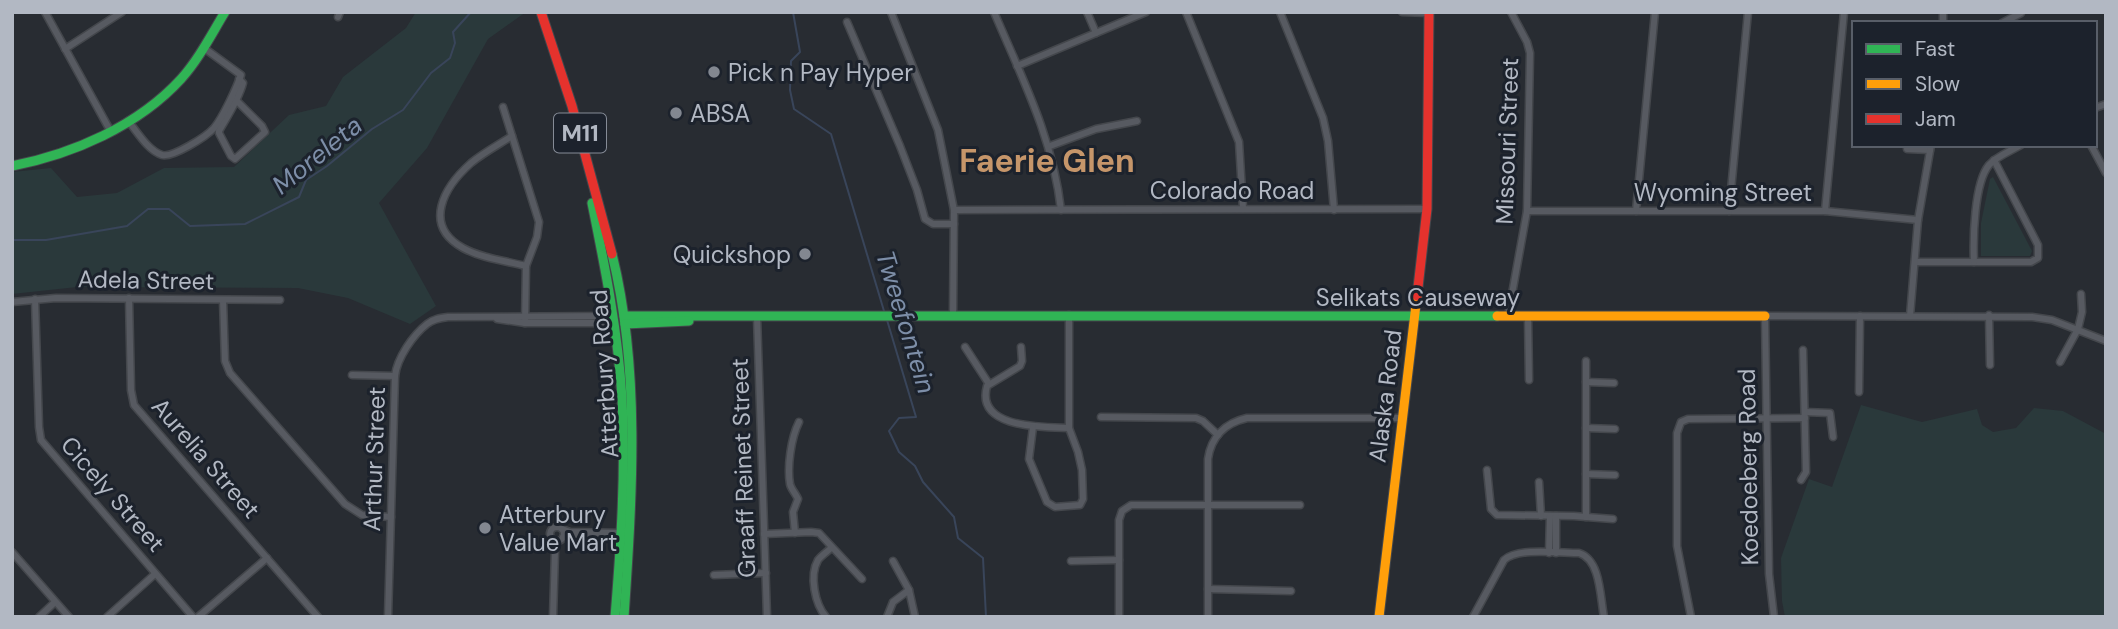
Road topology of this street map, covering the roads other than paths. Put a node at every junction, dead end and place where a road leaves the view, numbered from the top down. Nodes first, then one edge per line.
1 (45, 12) edge
2 (122, 12) edge
3 (225, 12) edge
4 (535, 12) edge
5 (541, 12) edge
6 (891, 12) edge
7 (994, 12) edge
8 (1087, 12) edge
9 (1146, 12) edge
10 (1186, 12) edge
11 (1280, 12) edge
12 (1402, 12) edge
13 (1511, 12) edge
14 (1655, 12) edge
15 (1748, 12) edge
16 (1844, 12) edge
17 (1429, 13) edge
18 (847, 22) dead end
19 (1096, 33) junction
20 (204, 47) junction
21 (65, 49) junction
22 (1017, 66) junction
23 (240, 76) junction
24 (235, 99) junction
25 (503, 107) dead end
26 (128, 121) junction
27 (1137, 121) dead end
28 (111, 132) junction
29 (512, 136) junction
30 (1050, 146) junction
31 (2017, 147) edge
32 (2092, 147) edge
33 (1931, 148) edge
34 (1908, 149) dead end
35 (1994, 160) junction
36 (12, 166) edge
37 (2106, 173) edge
38 (1243, 208) junction
39 (1334, 209) junction
40 (1427, 209) junction
41 (954, 210) junction
42 (1061, 210) junction
43 (1527, 211) junction
44 (1636, 211) junction
45 (1729, 211) junction
46 (1825, 211) junction
47 (1918, 220) junction
48 (954, 224) junction
49 (1915, 262) junction
50 (1974, 262) junction
51 (526, 266) junction
52 (2081, 294) dead end
53 (129, 298) junction
54 (35, 299) junction
55 (223, 300) junction
56 (280, 300) dead end
57 (12, 302) edge
58 (1069, 315) junction
59 (1989, 315) junction
60 (953, 316) junction
61 (1415, 316) junction
62 (1508, 316) junction
63 (1765, 316) junction
64 (1860, 316) junction
65 (1910, 316) junction
66 (757, 317) junction
67 (1528, 317) junction
68 (437, 319) joint
69 (525, 319) junction
70 (614, 320) junction
71 (624, 320) junction
72 (2078, 329) junction
73 (2106, 341) edge
74 (965, 347) dead end
75 (1021, 347) dead end
76 (1802, 350) dead end
77 (1586, 361) dead end
78 (2060, 362) dead end
79 (1990, 365) dead end
80 (352, 375) dead end
81 (395, 376) junction
82 (1529, 380) dead end
83 (1586, 382) junction
84 (1614, 383) dead end
85 (989, 384) junction
86 (1859, 392) dead end
87 (1805, 415) junction
88 (1101, 417) dead end
89 (1766, 417) junction
90 (1402, 418) junction
91 (799, 422) dead end
92 (1032, 427) junction
93 (1069, 428) junction
94 (1586, 428) junction
95 (1615, 429) dead end
96 (1218, 435) junction
97 (1833, 437) dead end
98 (1488, 470) dead end
99 (1586, 474) junction
100 (1615, 475) dead end
101 (1801, 480) dead end
102 (1539, 482) dead end
103 (1208, 505) junction
104 (1300, 505) dead end
105 (1541, 516) junction
106 (1553, 516) junction
107 (391, 517) junction
108 (1586, 517) junction
109 (1613, 519) dead end
110 (562, 529) junction
111 (795, 533) junction
112 (764, 534) junction
113 (625, 536) junction
114 (562, 538) junction
115 (552, 539) junction
116 (831, 548) junction
117 (555, 551) junction
118 (12, 552) edge
119 (1553, 553) junction
120 (267, 558) junction
121 (1119, 560) junction
122 (893, 561) dead end
123 (1071, 561) dead end
124 (766, 573) junction
125 (155, 574) junction
126 (714, 575) dead end
127 (862, 579) dead end
128 (1208, 589) junction
129 (909, 590) junction
130 (1291, 591) dead end
131 (55, 602) junction
132 (39, 617) edge
133 (69, 617) edge
134 (107, 617) edge
135 (195, 617) edge
136 (318, 617) edge
137 (388, 617) edge
138 (553, 617) edge
139 (614, 617) edge
140 (624, 617) edge
141 (767, 617) edge
142 (826, 617) edge
143 (887, 617) edge
144 (915, 617) edge
145 (1119, 617) edge
146 (1208, 617) edge
147 (1379, 617) edge
148 (1473, 617) edge
149 (1604, 617) edge
150 (1691, 617) edge
151 (1774, 617) edge

1 - 21 street
2 - 21 street
3 - 20 street
4 - 70 street, Atterbury Road / M11
5 - 71 street, Atterbury Road / M11
6 - 41 street
7 - 22 street
8 - 19 street
9 - 19 street
10 - 38 street
11 - 39 street
12 - 17 street
13 - 43 street, Missouri Street
14 - 44 street
15 - 45 street
16 - 46 street
17 - 40 street, Alaska Road
18 - 48 street
19 - 22 street
20 - 23 street
20 - 26 street
21 - 28 street
22 - 30 street
23 - 24 street
23 - 26 street
24 - 24 street
25 - 29 street
26 - 28 street
27 - 30 street
28 - 36 street
29 - 51 street
29 - 51 street
30 - 42 street
31 - 35 street
32 - 37 street
33 - 34 street
33 - 47 street
35 - 50 street
35 - 50 street
38 - 39 street, Colorado Road
38 - 42 street, Colorado Road
39 - 40 street, Colorado Road
40 - 61 street, Alaska Road
41 - 42 street, Colorado Road
41 - 48 street
43 - 44 street, Wyoming Street
43 - 62 street, Missouri Street
44 - 45 street, Wyoming Street
45 - 46 street, Wyoming Street
46 - 47 street, Wyoming Street
47 - 49 street
48 - 60 street
49 - 50 street
49 - 65 street
51 - 69 street
52 - 72 street
53 - 54 street, Adela Street
53 - 55 street, Adela Street
53 - 120 street, Aurelia Street
54 - 57 street, Adela Street
54 - 125 street, Cicely Street
55 - 56 street, Adela Street
55 - 107 street
58 - 60 street, Selikats Causeway
58 - 61 street, Selikats Causeway
58 - 93 street
59 - 65 street, Selikats Causeway
59 - 72 street, Selikats Causeway
59 - 79 street
60 - 66 street, Selikats Causeway
61 - 62 street, Selikats Causeway
61 - 90 street, Alaska Road
62 - 67 street, Selikats Causeway
63 - 64 street, Selikats Causeway
63 - 67 street, Selikats Causeway
63 - 89 street, Koedoeberg Road
64 - 65 street, Selikats Causeway
64 - 86 street
66 - 71 street, Selikats Causeway
66 - 112 street, Graaff Reinet Street
67 - 82 street
68 - 69 street, Selikats Causeway
68 - 81 street, Arthur Street
69 - 70 street, Selikats Causeway
70 - 71 street, Selikats Causeway
70 - 113 street, Atterbury Road / M11
71 - 113 street, Atterbury Road / M11
72 - 73 street, Selikats Causeway
72 - 78 street
74 - 85 street
75 - 85 street
76 - 87 street
77 - 83 street
80 - 81 street
81 - 107 street, Arthur Street
83 - 84 street
83 - 94 street
85 - 92 street
87 - 89 street
87 - 97 street
87 - 101 street
88 - 96 street
89 - 150 street
89 - 151 street, Koedoeberg Road
90 - 96 street
90 - 147 street, Alaska Road
91 - 111 street
92 - 93 street
92 - 93 street
94 - 95 street
94 - 99 street
96 - 103 street
98 - 105 street
99 - 100 street
99 - 108 street
102 - 105 street
103 - 104 street
103 - 121 street
103 - 128 street
105 - 106 street
106 - 108 street
106 - 119 street
107 - 137 street, Arthur Street
108 - 109 street
110 - 113 street
110 - 114 street
110 - 115 street
111 - 112 street
111 - 116 street
112 - 124 street, Graaff Reinet Street
113 - 114 street
113 - 139 street, Atterbury Road / M11
113 - 140 street, Atterbury Road / M11
114 - 115 street
114 - 117 street
115 - 117 street
116 - 127 street
116 - 142 street
117 - 138 street
118 - 131 street
119 - 148 street
119 - 149 street
120 - 135 street
120 - 136 street, Aurelia Street
121 - 123 street
121 - 145 street
122 - 129 street
124 - 126 street
124 - 141 street, Graaff Reinet Street
125 - 134 street
125 - 135 street, Cicely Street
128 - 130 street
128 - 146 street
129 - 143 street
129 - 144 street
131 - 132 street
131 - 133 street

